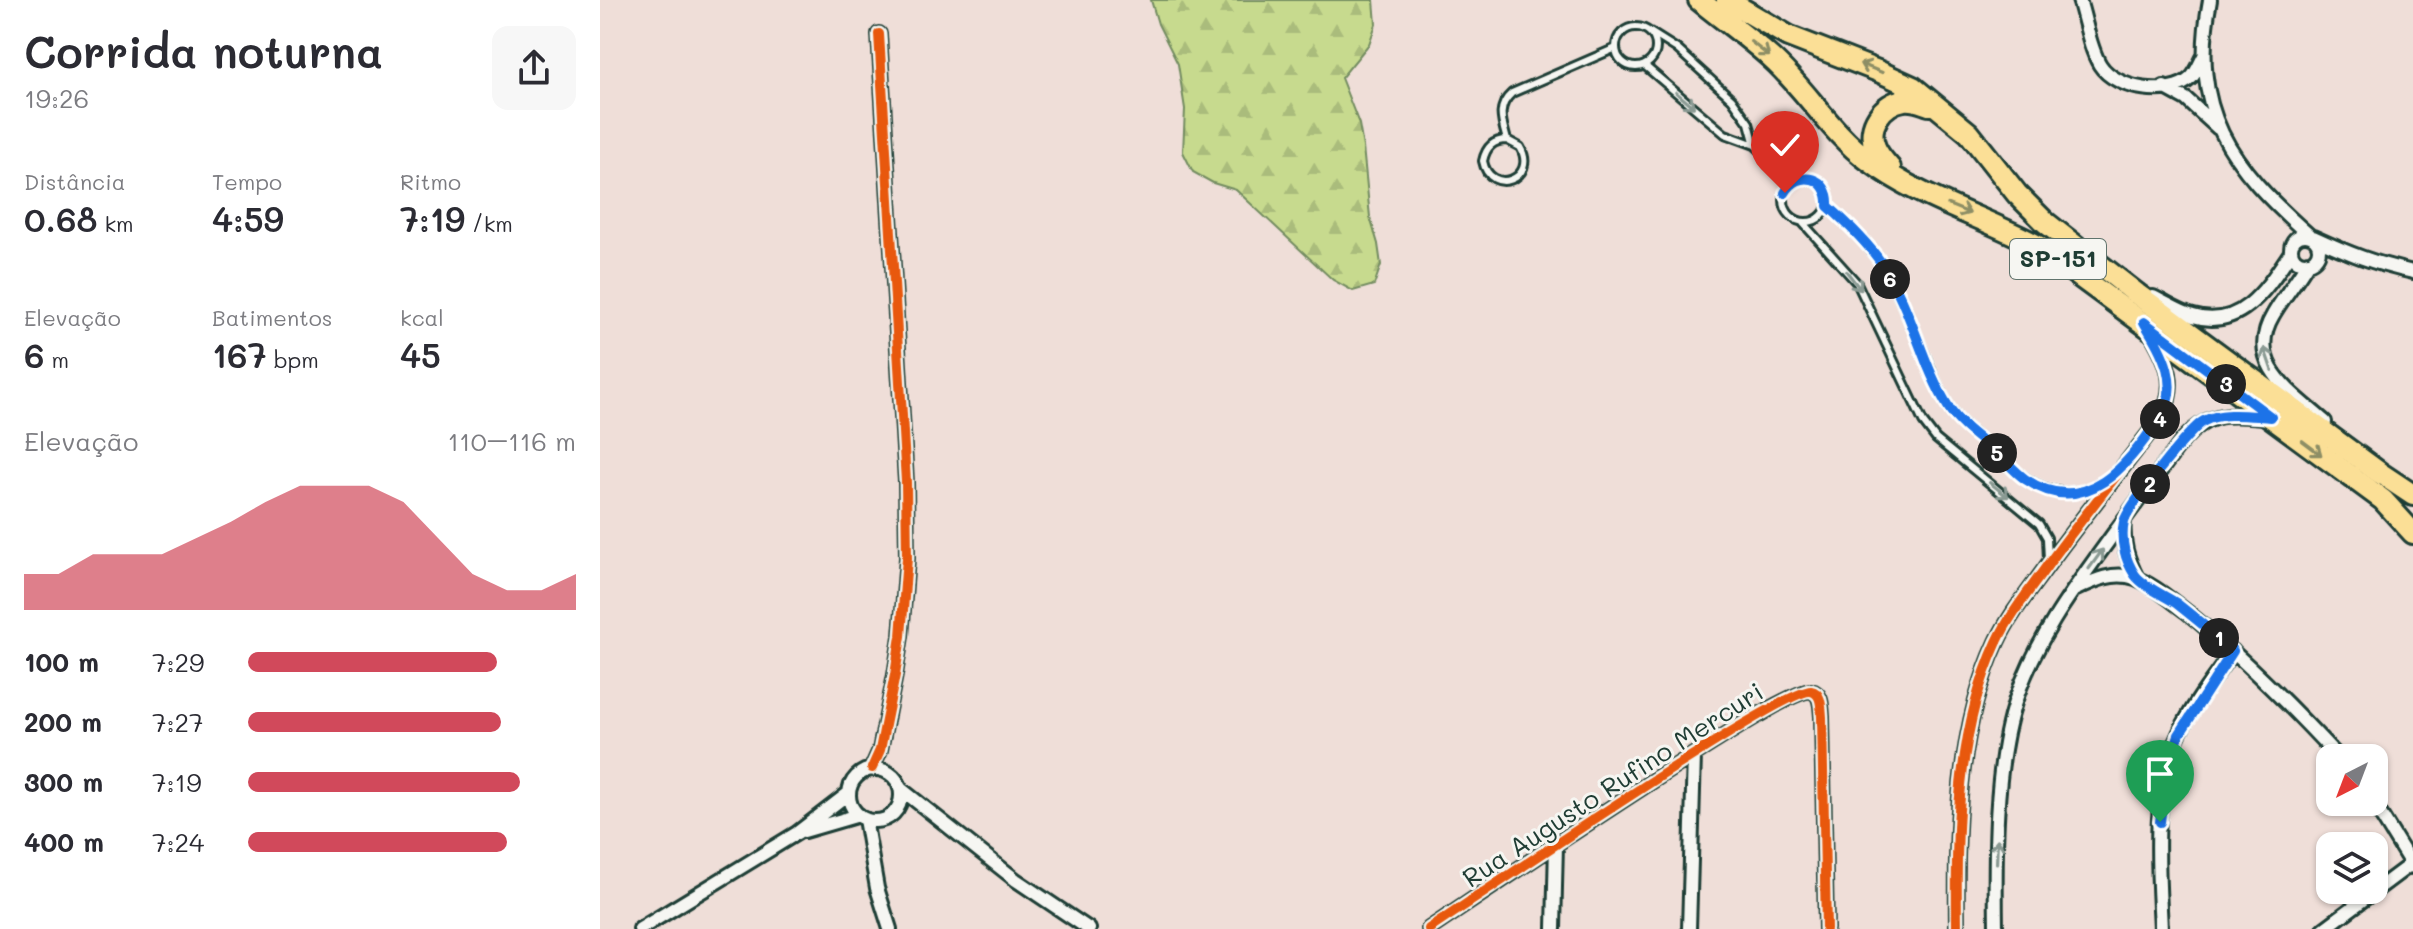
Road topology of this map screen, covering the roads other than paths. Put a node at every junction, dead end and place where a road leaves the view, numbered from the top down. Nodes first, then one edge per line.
1 (1699, 0) edge
2 (1727, 0) edge
3 (2079, 0) edge
4 (2210, 0) edge
5 (1650, 32) junction
6 (879, 34) dead end
7 (1616, 48) junction
8 (2205, 53) junction
9 (1645, 66) junction
10 (2164, 87) junction
11 (1944, 112) junction
12 (2218, 128) junction
13 (1507, 140) junction
14 (1755, 145) junction
15 (1794, 181) junction
16 (1920, 194) junction
17 (1828, 206) junction
18 (2279, 208) junction
19 (1803, 223) junction
20 (2311, 236) junction
21 (2291, 248) junction
22 (2350, 255) junction
23 (2310, 262) junction
24 (2413, 272) edge
25 (2121, 281) junction
26 (2144, 322) junction
27 (2271, 417) junction
28 (2123, 468) junction
29 (2380, 473) junction
30 (2413, 495) edge
31 (2124, 519) junction
32 (2413, 533) edge
33 (2047, 565) junction
34 (2137, 578) junction
35 (2073, 590) junction
36 (2233, 651) junction
37 (2326, 744) edge
38 (1694, 755) junction
39 (877, 769) junction
40 (901, 789) junction
41 (849, 793) junction
42 (900, 805) junction
43 (2382, 816) edge
44 (866, 818) junction
45 (939, 819) junction
46 (797, 833) junction
47 (1556, 844) junction
48 (2412, 865) edge
49 (640, 929) edge
50 (890, 929) edge
51 (1089, 929) edge
52 (1429, 929) edge
53 (1554, 929) edge
54 (1689, 929) edge
55 (1826, 929) edge
56 (1957, 929) edge
57 (1996, 929) edge
58 (2161, 929) edge
59 (2324, 929) edge

1 -> 16 main road, SP-151
11 -> 2 main road, SP-151
3 - 10 street
4 - 8 street
5 - 7 lane
5 - 9 lane
5 - 14 lane
6 - 39 street
7 - 9 lane
7 - 13 lane
8 - 10 street
8 - 12 street
9 -> 14 lane
10 - 12 street
11 - 16 main road
11 - 25 main road, SP-151
12 - 18 street
13 - 13 lane
14 - 15 lane
15 - 17 lane
15 - 19 lane
16 -> 26 main road, SP-151
17 - 19 lane
17 - 28 lane
18 - 20 street
18 - 21 street
19 -> 33 lane
20 - 21 street
20 - 22 street
20 - 23 street
21 - 23 street
21 - 25 street
22 - 23 street
22 - 24 street
29 -> 23 street
25 - 29 main road, SP-151
26 - 27 main road, SP-151
26 - 28 street
27 - 31 street
27 -> 32 main road, SP-151
28 - 33 street
29 - 30 main road, SP-151
31 - 34 street
35 -> 31 street
33 - 56 street
34 - 35 street
34 - 36 street
57 -> 35 street
36 - 37 street
36 - 58 street
38 - 47 street, Rua Augusto Rufino Mercuri
38 - 54 street
38 - 55 street, Rua Augusto Rufino Mercuri
39 - 40 street
39 - 41 street
40 - 42 street
40 - 45 street
41 - 44 street
41 - 46 street
42 - 44 street
42 - 45 street
43 - 48 street
44 - 46 street
44 - 50 street
45 - 51 street
46 - 49 street
47 - 52 street, Rua Augusto Rufino Mercuri
47 - 53 street
48 - 59 street

